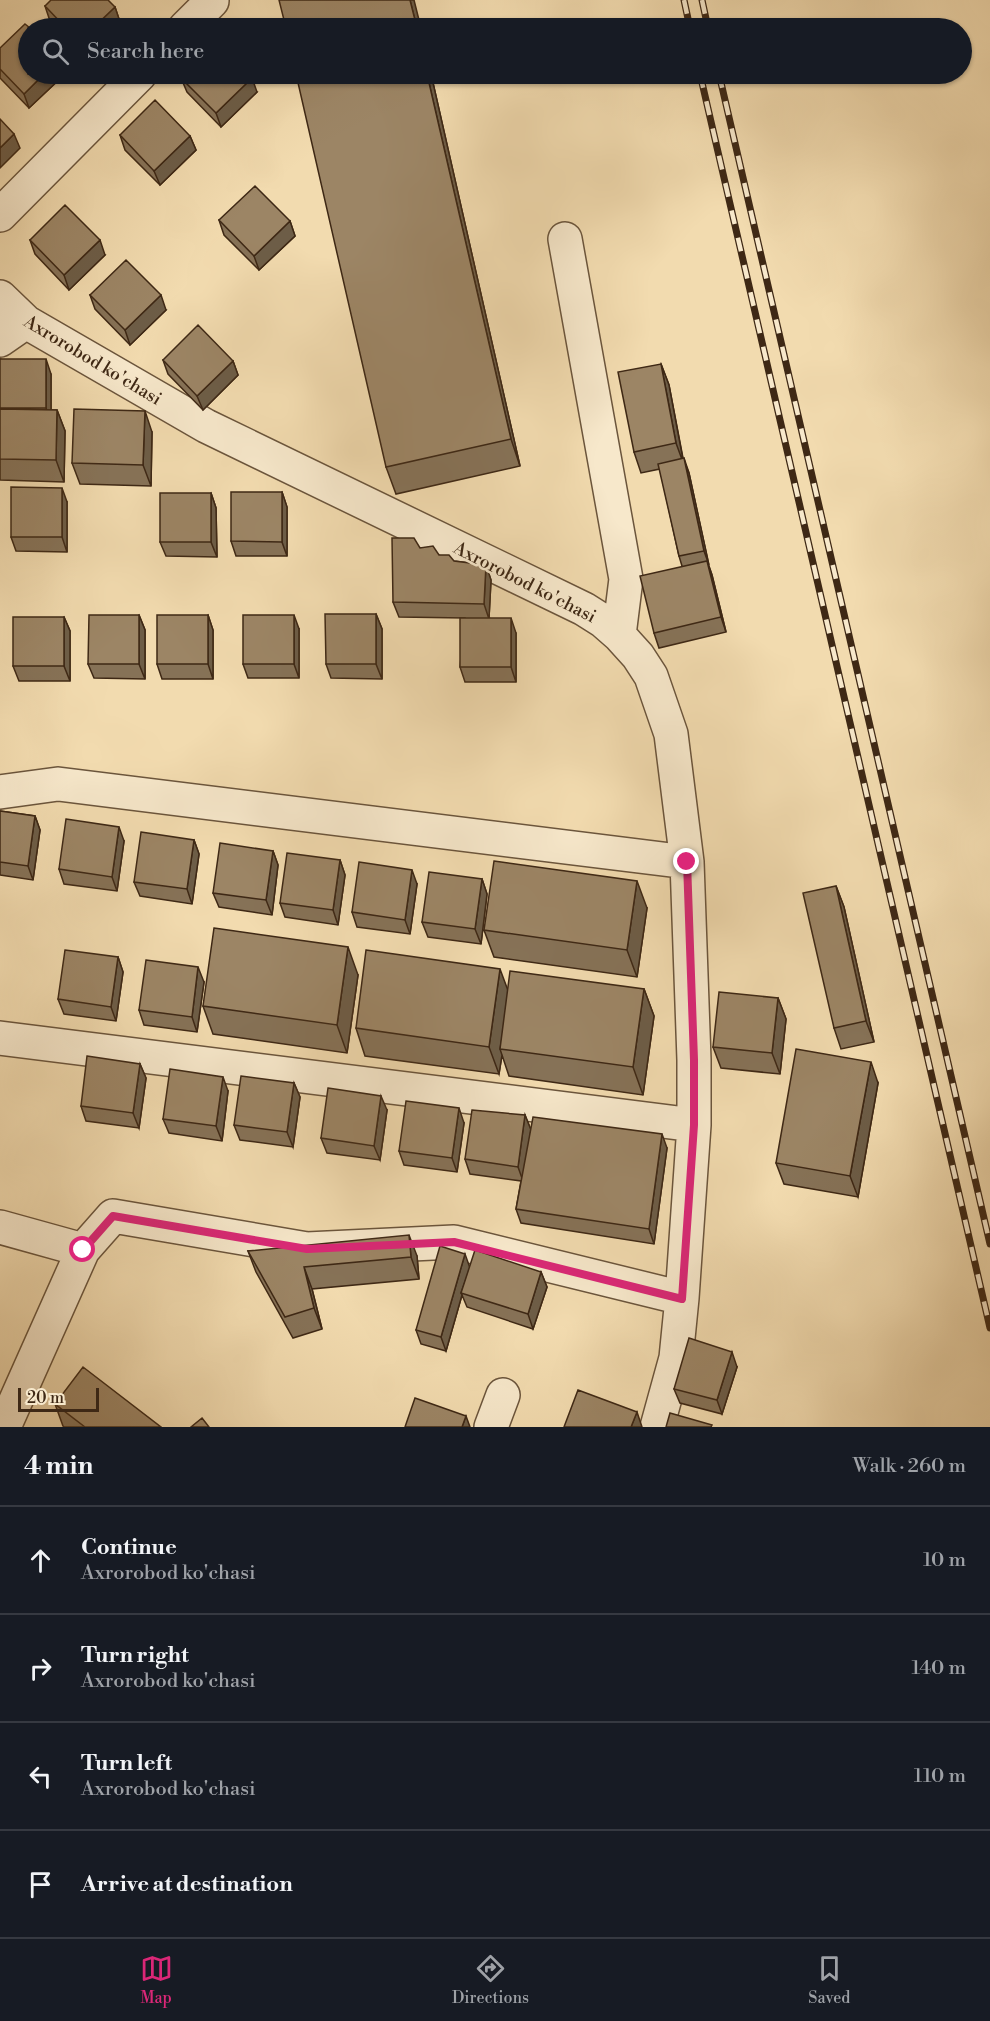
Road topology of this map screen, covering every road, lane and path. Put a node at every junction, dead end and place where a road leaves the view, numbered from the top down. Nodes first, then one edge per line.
1 (212, 1) edge
2 (195, 18) edge
3 (130, 84) edge
4 (0, 215) edge
5 (566, 239) dead end
6 (0, 297) edge
7 (13, 331) edge
8 (619, 635) junction
9 (0, 792) edge
10 (687, 862) junction
11 (0, 1038) edge
12 (694, 1125) junction
13 (0, 1227) edge
14 (83, 1250) junction
15 (682, 1299) junction
16 (503, 1395) dead end
17 (4, 1427) edge
18 (491, 1427) edge
19 (657, 1427) edge

1 - 2 street
3 - 4 street
5 - 8 street
6 - 7 street, Axrorobod ko'chasi
7 - 8 street, Axrorobod ko'chasi
8 - 10 street, Axrorobod ko'chasi
9 - 10 street
10 - 12 street, Axrorobod ko'chasi
11 - 12 street
12 - 15 street, Axrorobod ko'chasi
13 - 14 street
14 - 15 street
14 - 17 street
15 - 19 street, Axrorobod ko'chasi
16 - 18 street

